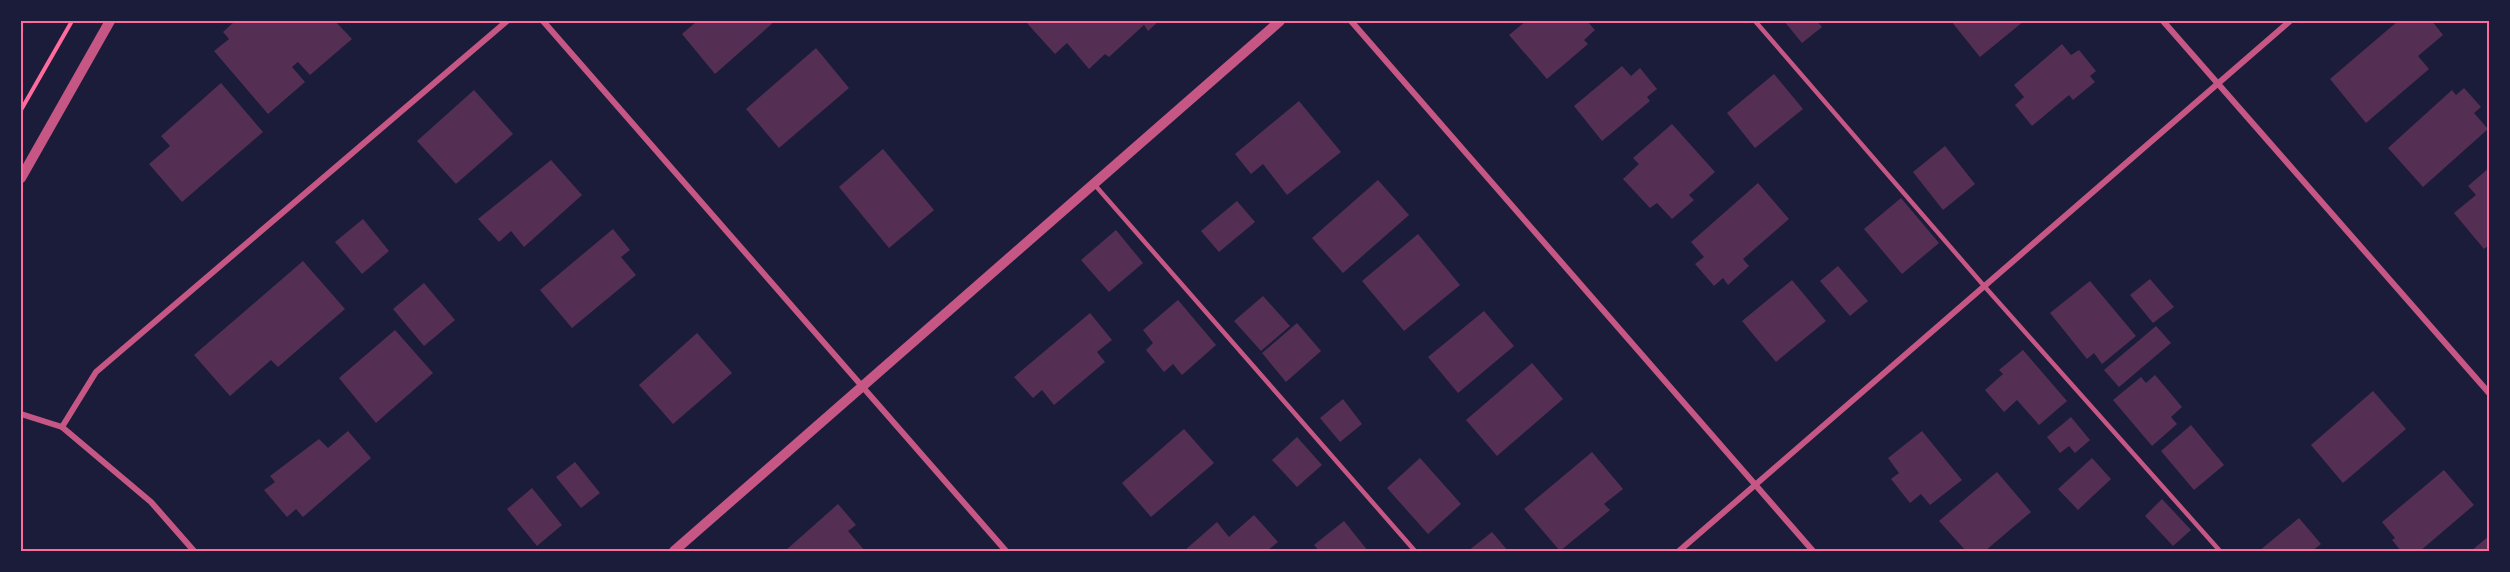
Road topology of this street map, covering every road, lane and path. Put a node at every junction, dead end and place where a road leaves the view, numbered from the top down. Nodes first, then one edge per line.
1 (72, 21) edge
2 (110, 21) edge
3 (507, 21) edge
4 (543, 21) edge
5 (1280, 21) edge
6 (1351, 21) edge
7 (1755, 21) edge
8 (2163, 21) edge
9 (2290, 21) edge
10 (2218, 84) junction
11 (21, 110) edge
12 (21, 178) edge
13 (1094, 184) junction
14 (1985, 287) junction
15 (861, 386) junction
16 (2489, 393) edge
17 (21, 414) edge
18 (62, 427) junction
19 (1755, 484) junction
20 (194, 551) edge
21 (674, 551) edge
22 (1006, 551) edge
23 (1415, 551) edge
24 (1679, 551) edge
25 (1813, 551) edge
26 (2220, 551) edge

1 - 11 path
2 - 12 street
3 - 18 street
4 - 15 street
5 - 13 street
6 - 19 street
7 - 14 lane
8 - 10 street
9 - 10 street
10 - 14 street
10 - 16 street
13 - 15 street
13 - 23 lane
14 - 19 street
14 - 26 lane
15 - 21 street
15 - 22 street
17 - 18 street
18 - 20 street
19 - 24 street
19 - 25 street

